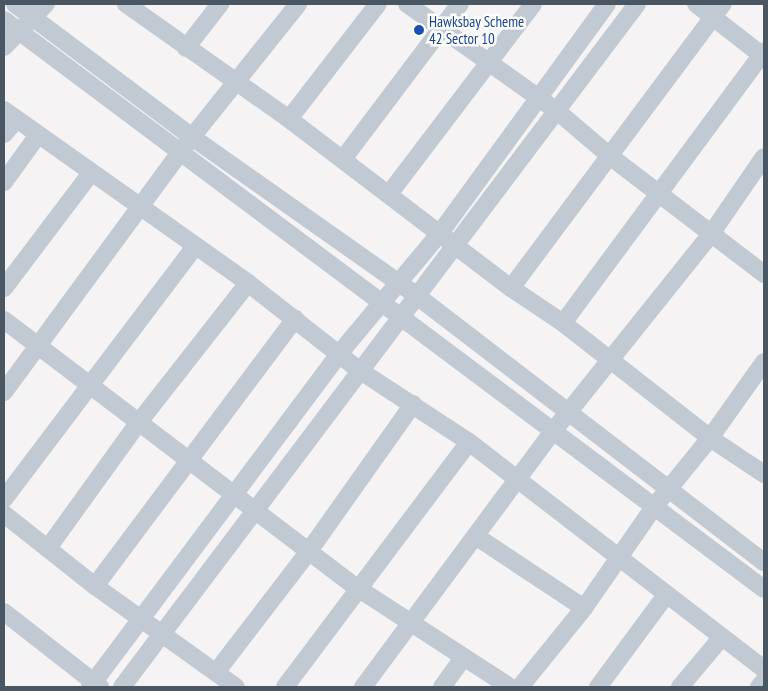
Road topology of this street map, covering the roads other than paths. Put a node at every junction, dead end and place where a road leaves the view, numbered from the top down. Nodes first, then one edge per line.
1 (15, 4) edge
2 (46, 4) edge
3 (220, 4) edge
4 (298, 4) edge
5 (378, 4) edge
6 (407, 4) edge
7 (460, 4) edge
8 (533, 4) edge
9 (607, 4) edge
10 (637, 4) edge
11 (696, 4) edge
12 (136, 6) edge
13 (718, 10) edge
14 (33, 18) junction
15 (4, 20) edge
16 (442, 29) junction
17 (19, 32) junction
18 (4, 47) edge
19 (186, 48) junction
20 (763, 54) edge
21 (487, 63) junction
22 (238, 81) junction
23 (538, 100) junction
24 (557, 111) junction
25 (10, 115) edge
26 (289, 119) junction
27 (4, 134) edge
28 (38, 135) junction
29 (192, 137) junction
30 (180, 152) junction
31 (611, 157) junction
32 (764, 158) edge
33 (343, 159) junction
34 (91, 173) junction
35 (4, 182) edge
36 (389, 194) junction
37 (658, 194) junction
38 (139, 209) junction
39 (440, 232) junction
40 (711, 234) junction
41 (457, 245) junction
42 (195, 246) junction
43 (764, 274) edge
44 (248, 283) junction
45 (398, 284) junction
46 (4, 288) edge
47 (511, 288) junction
48 (417, 296) junction
49 (384, 302) junction
50 (402, 316) junction
51 (295, 319) junction
52 (4, 320) edge
53 (563, 323) junction
54 (38, 345) junction
55 (338, 355) junction
56 (610, 361) junction
57 (764, 362) edge
58 (358, 370) junction
59 (91, 384) junction
60 (4, 392) edge
61 (412, 404) junction
62 (568, 413) junction
63 (139, 422) junction
64 (554, 430) junction
65 (710, 438) junction
66 (468, 442) junction
67 (191, 460) junction
68 (762, 468) edge
69 (517, 482) junction
70 (669, 489) junction
71 (234, 494) junction
72 (4, 499) edge
73 (654, 507) junction
74 (255, 510) junction
75 (4, 514) edge
76 (477, 536) junction
77 (48, 548) junction
78 (309, 551) junction
79 (620, 557) junction
80 (764, 562) edge
81 (95, 586) junction
82 (359, 589) junction
83 (764, 589) edge
84 (666, 596) junction
85 (584, 608) junction
86 (4, 612) edge
87 (142, 620) junction
88 (413, 622) junction
89 (164, 635) junction
90 (721, 638) junction
91 (463, 658) junction
92 (764, 668) edge
93 (217, 671) junction
94 (764, 681) edge
95 (94, 686) edge
96 (122, 687) edge
97 (236, 687) edge
98 (285, 687) edge
99 (363, 687) edge
100 (442, 687) edge
101 (510, 687) edge
102 (520, 687) edge
103 (598, 687) edge
104 (680, 687) edge
105 (759, 687) edge

1 - 14 street
2 - 14 street
3 - 19 street
4 - 22 street
5 - 26 street
6 - 16 street
7 - 16 street
8 - 21 street
9 - 23 street
10 - 24 street
11 - 13 street
12 - 19 street
13 - 20 street
13 - 31 street
14 - 17 street
14 - 29 street
15 - 17 street
16 - 21 street
16 - 33 street
17 - 18 street
17 - 30 street
19 - 22 street
20 - 37 street
21 - 23 street
21 - 36 street
22 - 26 street
22 - 29 street
23 - 24 street
23 - 39 street
24 - 31 street
24 - 41 street
25 - 27 street
25 - 28 street
26 - 33 street
28 - 34 street
28 - 35 street
29 - 30 street
29 - 45 street
30 - 38 street
30 - 49 street
31 - 37 street
31 - 47 street
32 - 40 street
33 - 36 street
34 - 38 street
34 - 46 street
36 - 39 street
37 - 40 street
37 - 53 street
38 - 42 street
38 - 54 street
39 - 41 street
39 - 45 street
40 - 43 street
40 - 56 street
41 - 47 street
41 - 48 street
42 - 44 street
42 - 59 street
44 - 51 street
44 - 63 street
45 - 48 street
45 - 49 street
47 - 53 street
48 - 50 street
48 - 62 street
49 - 50 street
49 - 55 street
50 - 58 street
50 - 64 street
51 - 55 street
51 - 67 street
52 - 54 street
53 - 56 street
54 - 59 street
54 - 60 street
55 - 58 street
55 - 71 street
56 - 62 street
56 - 65 street
57 - 65 street
58 - 61 street
58 - 74 street
59 - 63 street
59 - 72 street
61 - 66 street
61 - 78 street
62 - 64 street
62 - 70 street
63 - 67 street
63 - 77 street
64 - 69 street
64 - 73 street
65 - 68 street
65 - 70 street
66 - 69 street
66 - 82 street
67 - 71 street
67 - 81 street
69 - 76 street
69 - 79 street
70 - 73 street
70 - 80 street
71 - 74 street
71 - 87 street
73 - 79 street
73 - 83 street
74 - 78 street
74 - 89 street
75 - 77 street
76 - 85 street
76 - 88 street
77 - 81 street
78 - 82 street
78 - 93 street
79 - 84 street
79 - 85 street
81 - 87 street
82 - 88 street
82 - 98 street
84 - 90 street
84 - 103 street
85 - 102 street
86 - 95 street
87 - 89 street
87 - 95 street
88 - 91 street
88 - 99 street
89 - 93 street
89 - 96 street
90 - 92 street
90 - 104 street
91 - 100 street
91 - 101 street
93 - 97 street
94 - 105 street

